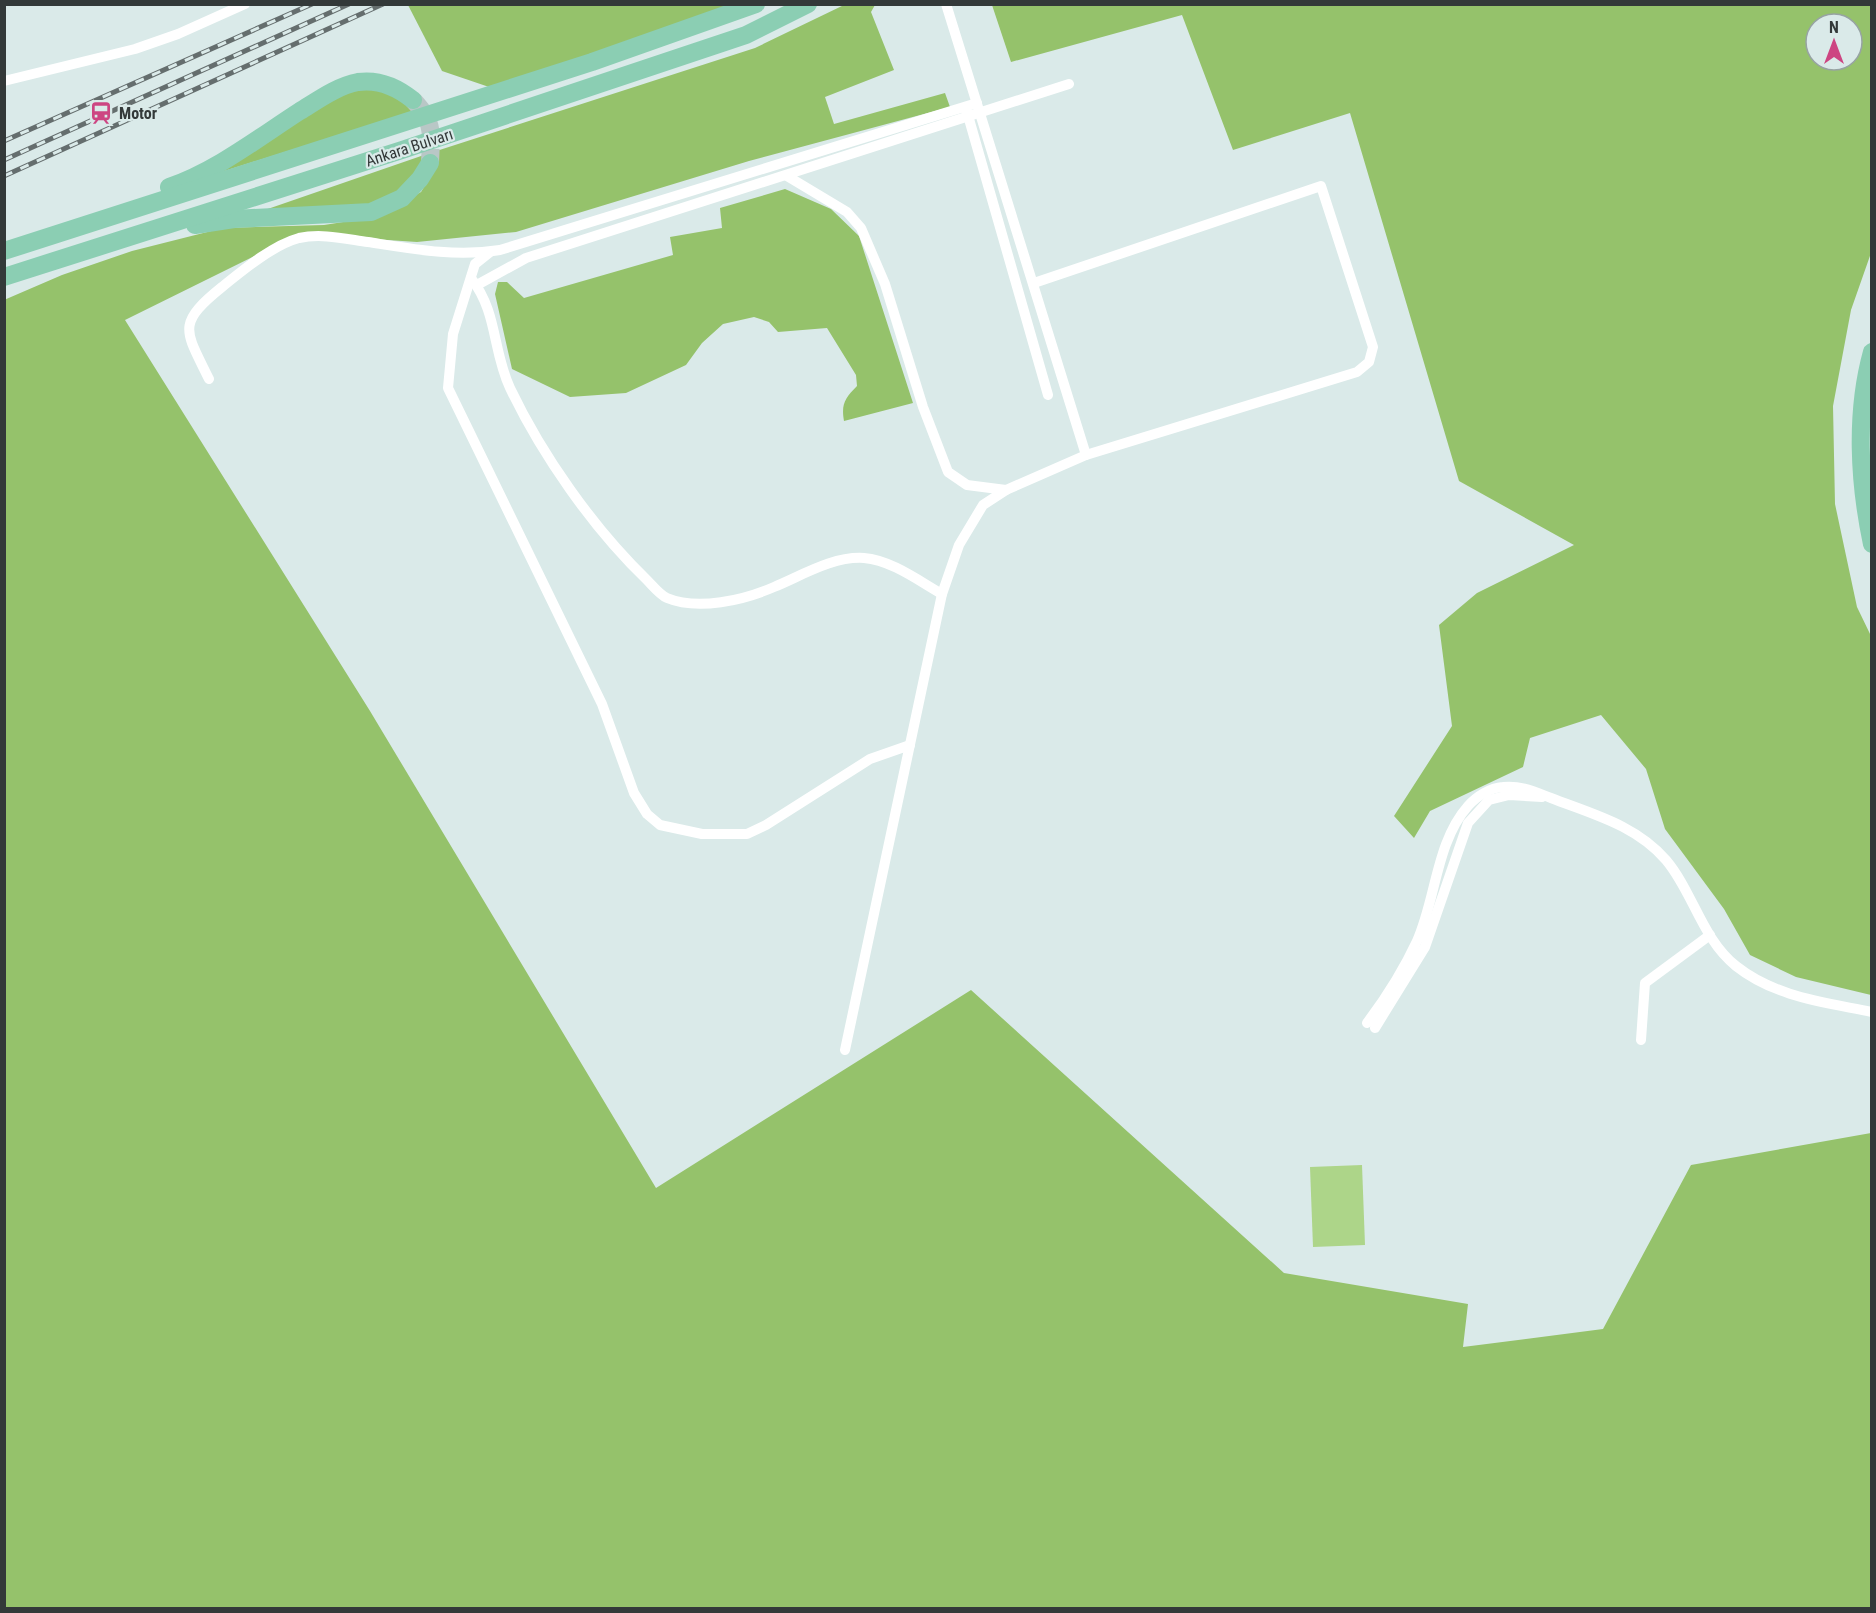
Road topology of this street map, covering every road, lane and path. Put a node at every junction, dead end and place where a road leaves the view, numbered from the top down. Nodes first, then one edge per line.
1 (245, 4) edge
2 (756, 4) edge
3 (808, 4) edge
4 (946, 4) edge
5 (4, 81) edge
6 (1069, 84) dead end
7 (413, 100) tunnel mouth
8 (974, 108) junction
9 (969, 118) junction
10 (430, 163) tunnel mouth
11 (787, 176) junction
12 (127, 237) junction
13 (6, 251) edge
14 (490, 252) junction
15 (4, 277) edge
16 (474, 281) junction
17 (1034, 283) junction
18 (4, 287) edge
19 (1872, 352) edge
20 (209, 379) dead end
21 (1048, 395) dead end
22 (1086, 455) junction
23 (1006, 490) junction
24 (1872, 544) edge
25 (942, 594) junction
26 (910, 745) junction
27 (1710, 935) junction
28 (1872, 1012) edge
29 (1371, 1025) dead end
30 (1641, 1040) dead end
31 (845, 1050) dead end

1 - 5 street
2 - 13 main road, Ankara Bulvarı
3 - 12 main road, Ankara Bulvarı
4 - 8 street
6 - 8 street
7 - 13 main road
8 - 9 street
8 - 14 street
8 - 17 street
9 - 11 street
9 - 21 street
10 - 12 main road
11 - 16 street
11 - 23 street
12 - 15 main road, Ankara Bulvarı
12 - 18 main road
14 - 16 street
14 - 20 street
16 - 25 street
16 - 26 street
17 - 22 street
17 - 22 street
19 - 24 main road
22 - 23 street
23 - 25 street
25 - 26 street
26 - 31 street
27 - 28 street
27 - 29 street
27 - 30 street

